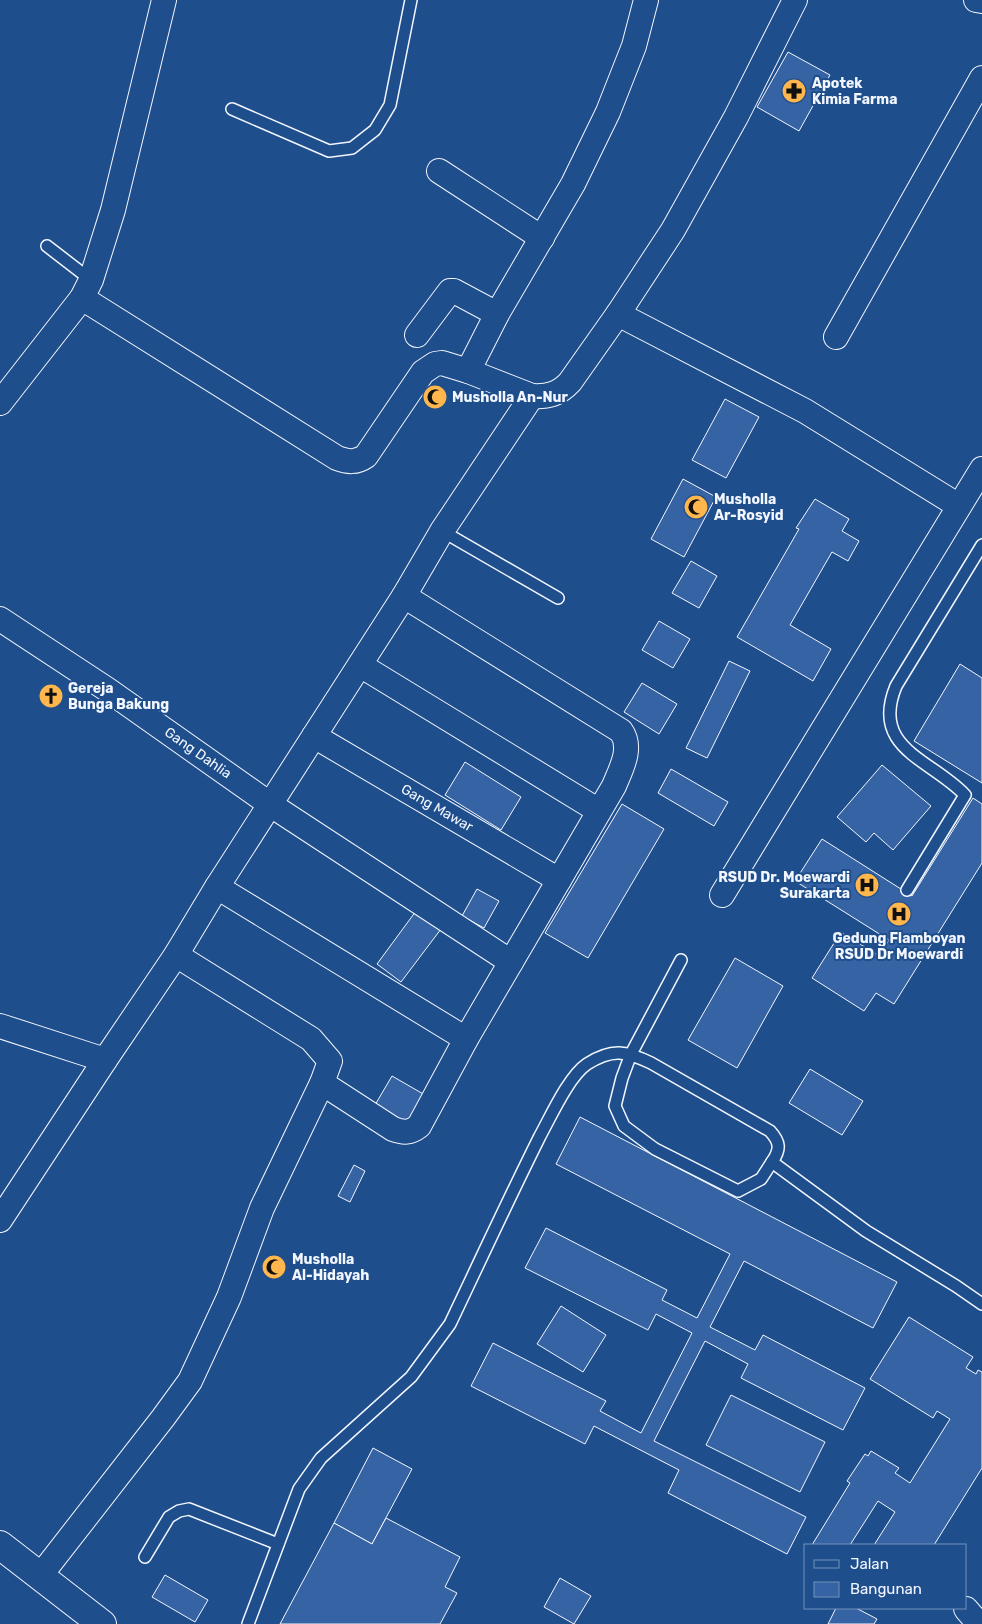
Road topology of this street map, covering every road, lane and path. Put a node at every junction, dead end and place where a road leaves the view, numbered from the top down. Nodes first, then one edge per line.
1 (164, 0) edge
2 (410, 0) edge
3 (646, 0) edge
4 (795, 0) edge
5 (976, 0) edge
6 (982, 1) edge
7 (982, 78) edge
8 (232, 109) dead end
9 (439, 171) dead end
10 (542, 238) junction
11 (47, 246) dead end
12 (86, 289) junction
13 (497, 314) junction
14 (618, 314) junction
15 (417, 335) dead end
16 (836, 337) dead end
17 (468, 371) junction
18 (532, 396) junction
19 (0, 403) edge
20 (982, 469) edge
21 (959, 506) junction
22 (442, 531) junction
23 (982, 545) edge
24 (404, 596) junction
25 (558, 598) dead end
26 (0, 619) edge
27 (360, 665) junction
28 (314, 736) junction
29 (271, 805) junction
30 (599, 811) junction
31 (559, 880) junction
32 (217, 888) junction
33 (907, 890) dead end
34 (722, 895) dead end
35 (176, 956) junction
36 (681, 960) dead end
37 (511, 962) junction
38 (0, 1026) edge
39 (466, 1039) junction
40 (631, 1054) junction
41 (105, 1060) junction
42 (322, 1083) junction
43 (772, 1162) junction
44 (0, 1220) edge
45 (982, 1304) edge
46 (278, 1544) junction
47 (0, 1545) edge
48 (145, 1556) dead end
49 (40, 1576) junction
50 (102, 1624) edge
51 (248, 1624) edge

1 - 12 street
2 - 8 lane
3 - 10 street
4 - 14 street
5 - 6 street
7 - 16 street
9 - 10 street
10 - 13 street
11 - 12 lane
12 - 17 street
12 - 19 street
13 - 15 street
13 - 17 street
14 - 18 street
14 - 21 street
17 - 18 street
18 - 22 street
20 - 21 street
21 - 34 street
22 - 24 street
22 - 25 lane
23 - 33 lane
24 - 27 street
24 - 30 street
26 - 29 street, Gang Dahlia
27 - 28 street
27 - 30 street
28 - 29 street
28 - 31 street, Gang Mawar
29 - 32 street
29 - 37 street, Gang Dahlia
30 - 31 street
31 - 37 street
32 - 35 street
32 - 39 street
35 - 41 street
35 - 42 street
36 - 40 lane
37 - 39 street
38 - 41 street
39 - 42 street
40 - 43 lane
40 - 43 lane
40 - 46 lane
41 - 44 street
42 - 49 street
43 - 45 lane
46 - 48 lane
46 - 51 lane
47 - 49 main road
49 - 50 main road

